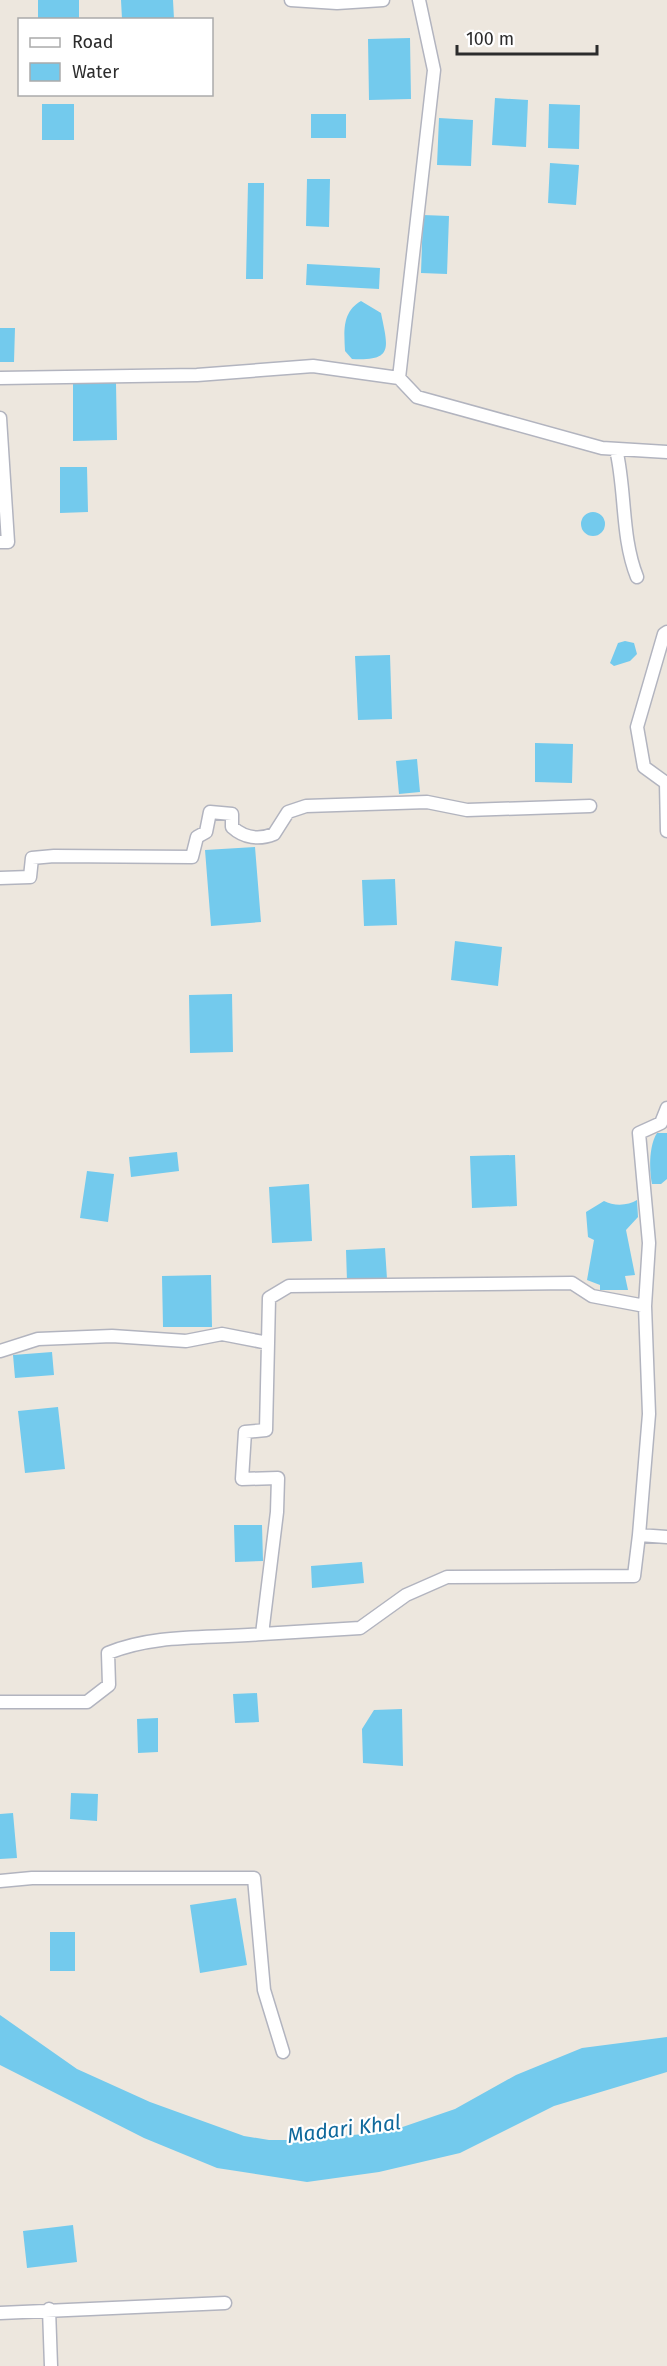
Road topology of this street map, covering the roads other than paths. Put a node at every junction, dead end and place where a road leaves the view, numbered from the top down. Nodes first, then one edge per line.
1 (291, 0) edge
2 (382, 0) edge
3 (419, 0) edge
4 (0, 378) edge
5 (399, 378) junction
6 (0, 418) edge
7 (616, 449) junction
8 (667, 452) edge
9 (0, 542) edge
10 (638, 577) dead end
11 (667, 632) edge
12 (590, 806) dead end
13 (667, 831) edge
14 (0, 878) edge
15 (667, 1108) edge
16 (645, 1306) junction
17 (268, 1343) junction
18 (0, 1351) edge
19 (639, 1535) junction
20 (667, 1537) edge
21 (262, 1634) junction
22 (0, 1702) edge
23 (0, 1881) edge
24 (283, 2052) dead end
25 (225, 2303) dead end
26 (49, 2309) junction
27 (0, 2313) edge
28 (51, 2366) edge

1 - 2 street
3 - 5 street
4 - 5 street
5 - 7 street
6 - 9 street
7 - 8 street
7 - 10 street
11 - 13 street
12 - 14 street
15 - 16 street
16 - 17 street
16 - 19 street
17 - 18 street
17 - 21 street
19 - 20 street
19 - 21 street
21 - 22 street
23 - 24 street
25 - 26 street
26 - 27 street
26 - 28 street

